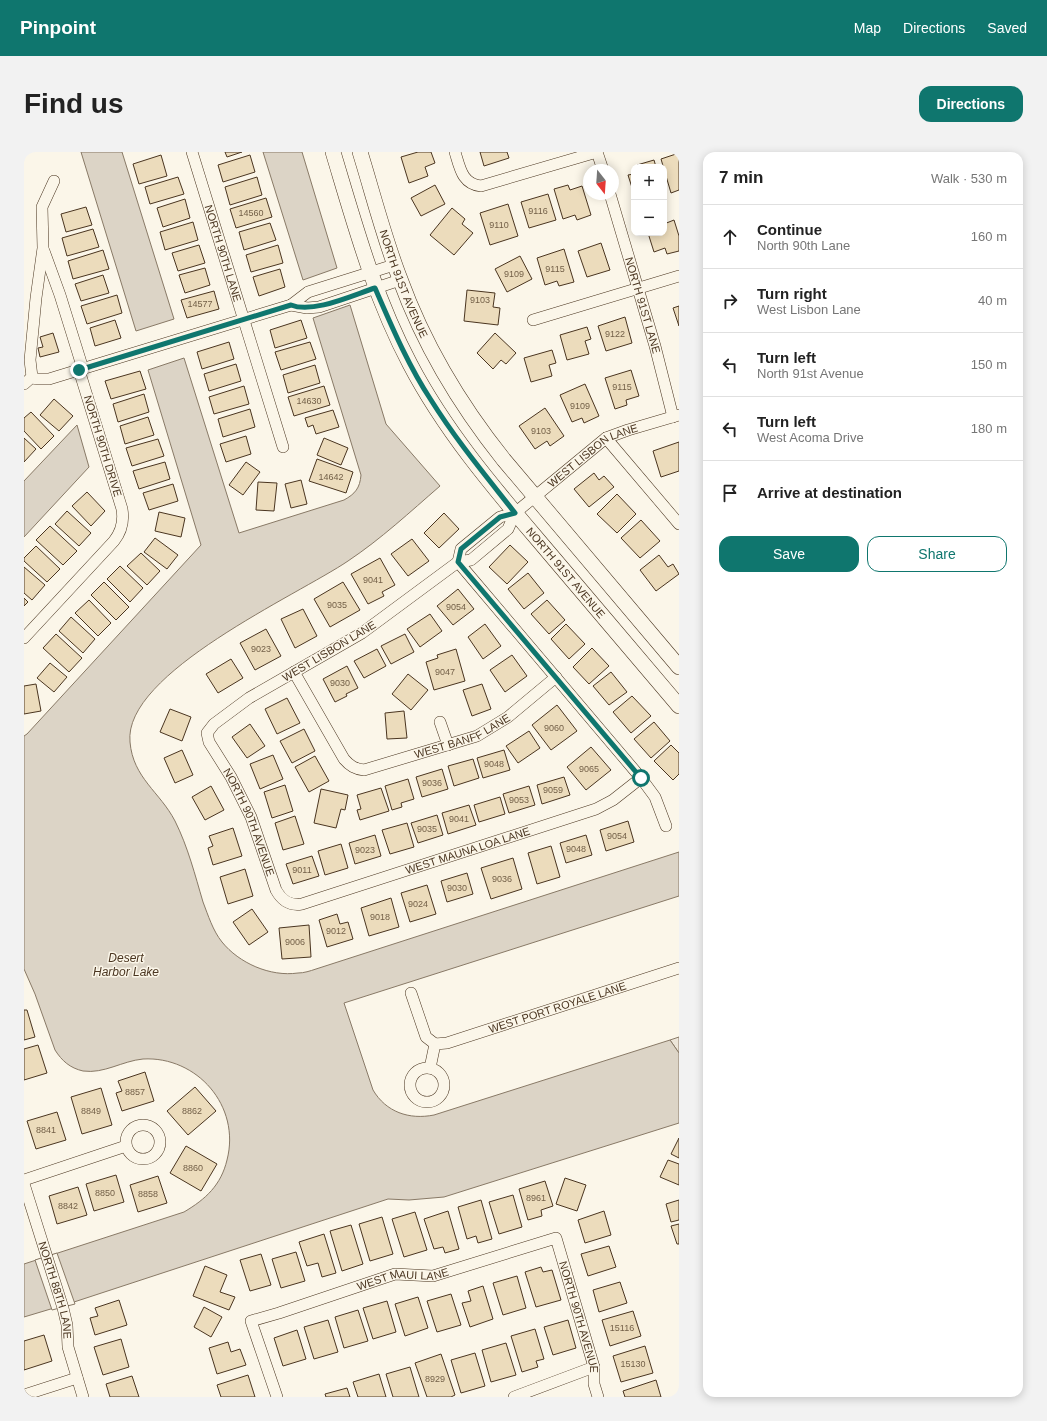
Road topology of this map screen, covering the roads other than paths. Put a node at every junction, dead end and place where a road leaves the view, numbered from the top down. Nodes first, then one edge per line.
1 (192, 152) edge
2 (333, 152) edge
3 (360, 152) edge
4 (455, 152) edge
5 (597, 152) edge
6 (601, 164) edge
7 (54, 181) dead end
8 (612, 200) edge
9 (43, 248) junction
10 (394, 265) junction
11 (370, 273) junction
12 (679, 276) edge
13 (400, 280) junction
14 (323, 287) junction
15 (375, 288) junction
16 (638, 288) junction
17 (329, 303) junction
18 (291, 305) junction
19 (244, 320) junction
20 (533, 320) dead end
21 (81, 369) junction
22 (28, 380) edge
23 (676, 416) edge
24 (606, 438) junction
25 (283, 447) dead end
26 (535, 496) junction
27 (515, 513) junction
28 (679, 524) edge
29 (458, 562) junction
30 (24, 638) edge
31 (679, 667) edge
32 (294, 672) junction
33 (556, 677) junction
34 (679, 706) edge
35 (440, 722) dead end
36 (209, 742) joint
37 (448, 745) junction
38 (641, 778) junction
39 (666, 826) dead end
40 (286, 902) joint
41 (679, 968) edge
42 (411, 993) dead end
43 (435, 1044) junction
44 (430, 1068) dead end
45 (126, 1146) dead end
46 (24, 1180) edge
47 (24, 1184) edge
48 (556, 1238) joint
49 (594, 1367) junction
50 (77, 1378) junction
51 (24, 1395) edge
52 (83, 1397) edge
53 (277, 1397) edge
54 (514, 1397) edge
55 (598, 1397) edge

1 - 19 street, NORTH 90TH LANE
2 - 11 main road, NORTH 91ST AVENUE
3 - 10 main road, NORTH 91ST AVENUE
4 - 5 street
5 - 6 street
7 - 9 street, NORTH 90TH DRIVE
8 - 16 street, NORTH 91ST LANE
9 - 21 street, NORTH 90TH DRIVE
9 - 22 street, NORTH 90TH DRIVE
10 - 11 street
10 - 13 main road, NORTH 91ST AVENUE
11 - 14 street
11 - 15 main road, NORTH 91ST AVENUE
12 - 16 street
13 - 15 street
13 - 26 main road, NORTH 91ST AVENUE
14 - 17 street
14 - 18 street
15 - 17 street
15 - 27 main road, NORTH 91ST AVENUE
16 - 20 street
16 - 23 street, NORTH 91ST LANE
17 - 18 street
18 - 19 street
19 - 21 street
19 - 25 street, NORTH 90TH LANE
21 - 22 street
21 - 30 street, NORTH 90TH DRIVE
23 - 24 street, WEST LISBON LANE
24 - 26 street, WEST LISBON LANE
24 - 28 street
26 - 27 street, WEST LISBON LANE
26 - 31 main road, NORTH 91ST AVENUE
27 - 29 street, WEST LISBON LANE
27 - 34 main road, NORTH 91ST AVENUE
29 - 32 street, WEST LISBON LANE
29 - 33 street
32 - 36 street, WEST LISBON LANE
32 - 37 street, WEST BANFF LANE
33 - 37 street, WEST BANFF LANE
33 - 38 street
35 - 37 street
36 - 40 street, NORTH 90TH AVENUE
38 - 39 street
38 - 40 street, WEST MAUNA LOA LANE
41 - 43 street, WEST PORT ROYALE LANE
42 - 43 street
43 - 44 street
45 - 46 street
47 - 50 street, NORTH 88TH LANE
48 - 49 street, NORTH 90TH AVENUE
48 - 53 street, WEST MAUI LANE
49 - 54 street
49 - 55 street, NORTH 90TH AVENUE
50 - 51 street
50 - 52 street, NORTH 88TH LANE

